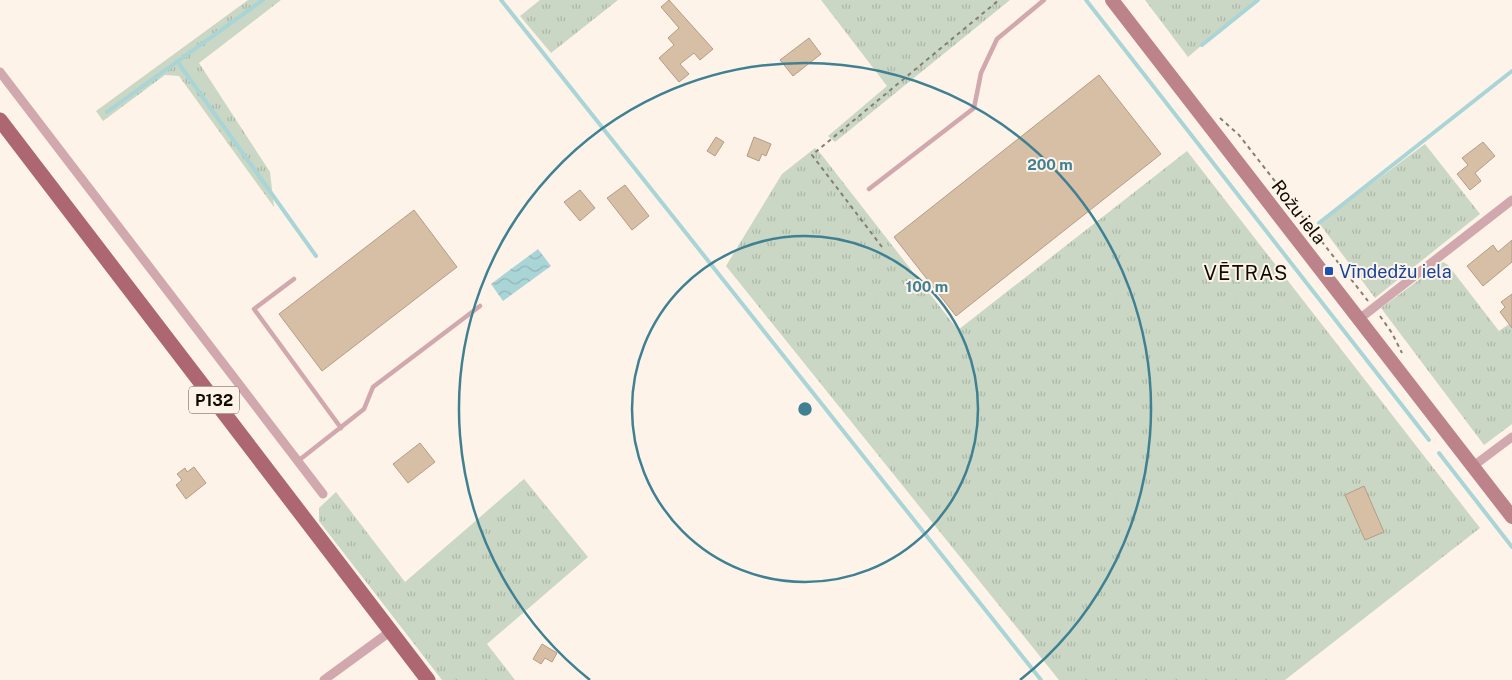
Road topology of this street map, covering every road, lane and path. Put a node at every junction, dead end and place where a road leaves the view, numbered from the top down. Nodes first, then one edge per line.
1 (999, 0) edge
2 (1044, 0) edge
3 (1112, 0) edge
4 (0, 72) edge
5 (0, 120) edge
6 (869, 189) dead end
7 (1288, 198) dead end
8 (1512, 200) edge
9 (1284, 202) dead end
10 (882, 247) dead end
11 (294, 279) dead end
12 (480, 306) dead end
13 (1358, 320) junction
14 (341, 428) junction
15 (1512, 437) edge
16 (298, 461) junction
17 (1472, 467) junction
18 (323, 494) dead end
19 (1512, 517) edge
20 (391, 631) junction
21 (324, 680) edge
22 (428, 680) edge

1 - 10 path
2 - 6 lane
3 - 13 street, Rožu iela
4 - 16 street
5 - 20 main road, P132
7 - 9 path
8 - 13 street
11 - 14 lane
12 - 14 lane
13 - 17 street, Rožu iela
14 - 16 lane
15 - 17 street
16 - 18 street
17 - 19 street, Rožu iela
20 - 21 street
20 - 22 main road, P132

